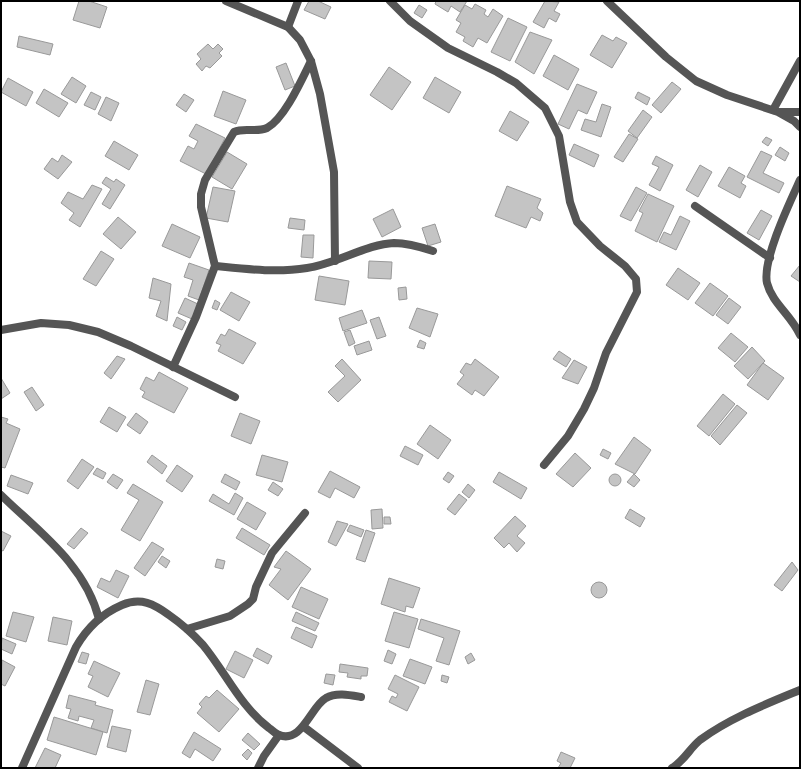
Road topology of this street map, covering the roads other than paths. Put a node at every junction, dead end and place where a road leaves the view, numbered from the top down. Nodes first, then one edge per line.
1 (226, 1) edge
2 (298, 1) edge
3 (390, 1) edge
4 (607, 1) edge
5 (288, 26) junction
6 (311, 61) junction
7 (800, 61) edge
8 (775, 111) junction
9 (800, 112) edge
10 (800, 127) edge
11 (800, 180) edge
12 (695, 206) dead end
13 (433, 251) dead end
14 (770, 258) junction
15 (335, 261) junction
16 (215, 266) junction
17 (1, 330) edge
18 (800, 335) edge
19 (173, 367) junction
20 (235, 398) dead end
21 (544, 465) dead end
22 (1, 494) edge
23 (305, 514) dead end
24 (98, 619) junction
25 (187, 628) junction
26 (800, 690) edge
27 (361, 697) dead end
28 (304, 726) junction
29 (279, 735) junction
30 (22, 768) edge
31 (258, 768) edge
32 (358, 768) edge
33 (672, 768) edge

1 - 5 street
2 - 5 street
3 - 21 street
4 - 8 street
5 - 6 street
6 - 15 street
6 - 16 street
7 - 8 street
8 - 9 street
8 - 10 street
11 - 14 street
12 - 14 street
13 - 15 street
14 - 18 street
15 - 16 street
16 - 19 street
17 - 19 street
19 - 20 street
22 - 24 street
23 - 25 street
24 - 25 street
24 - 30 street
25 - 29 street
26 - 33 street
27 - 28 street
28 - 29 street
28 - 32 street
29 - 31 street

